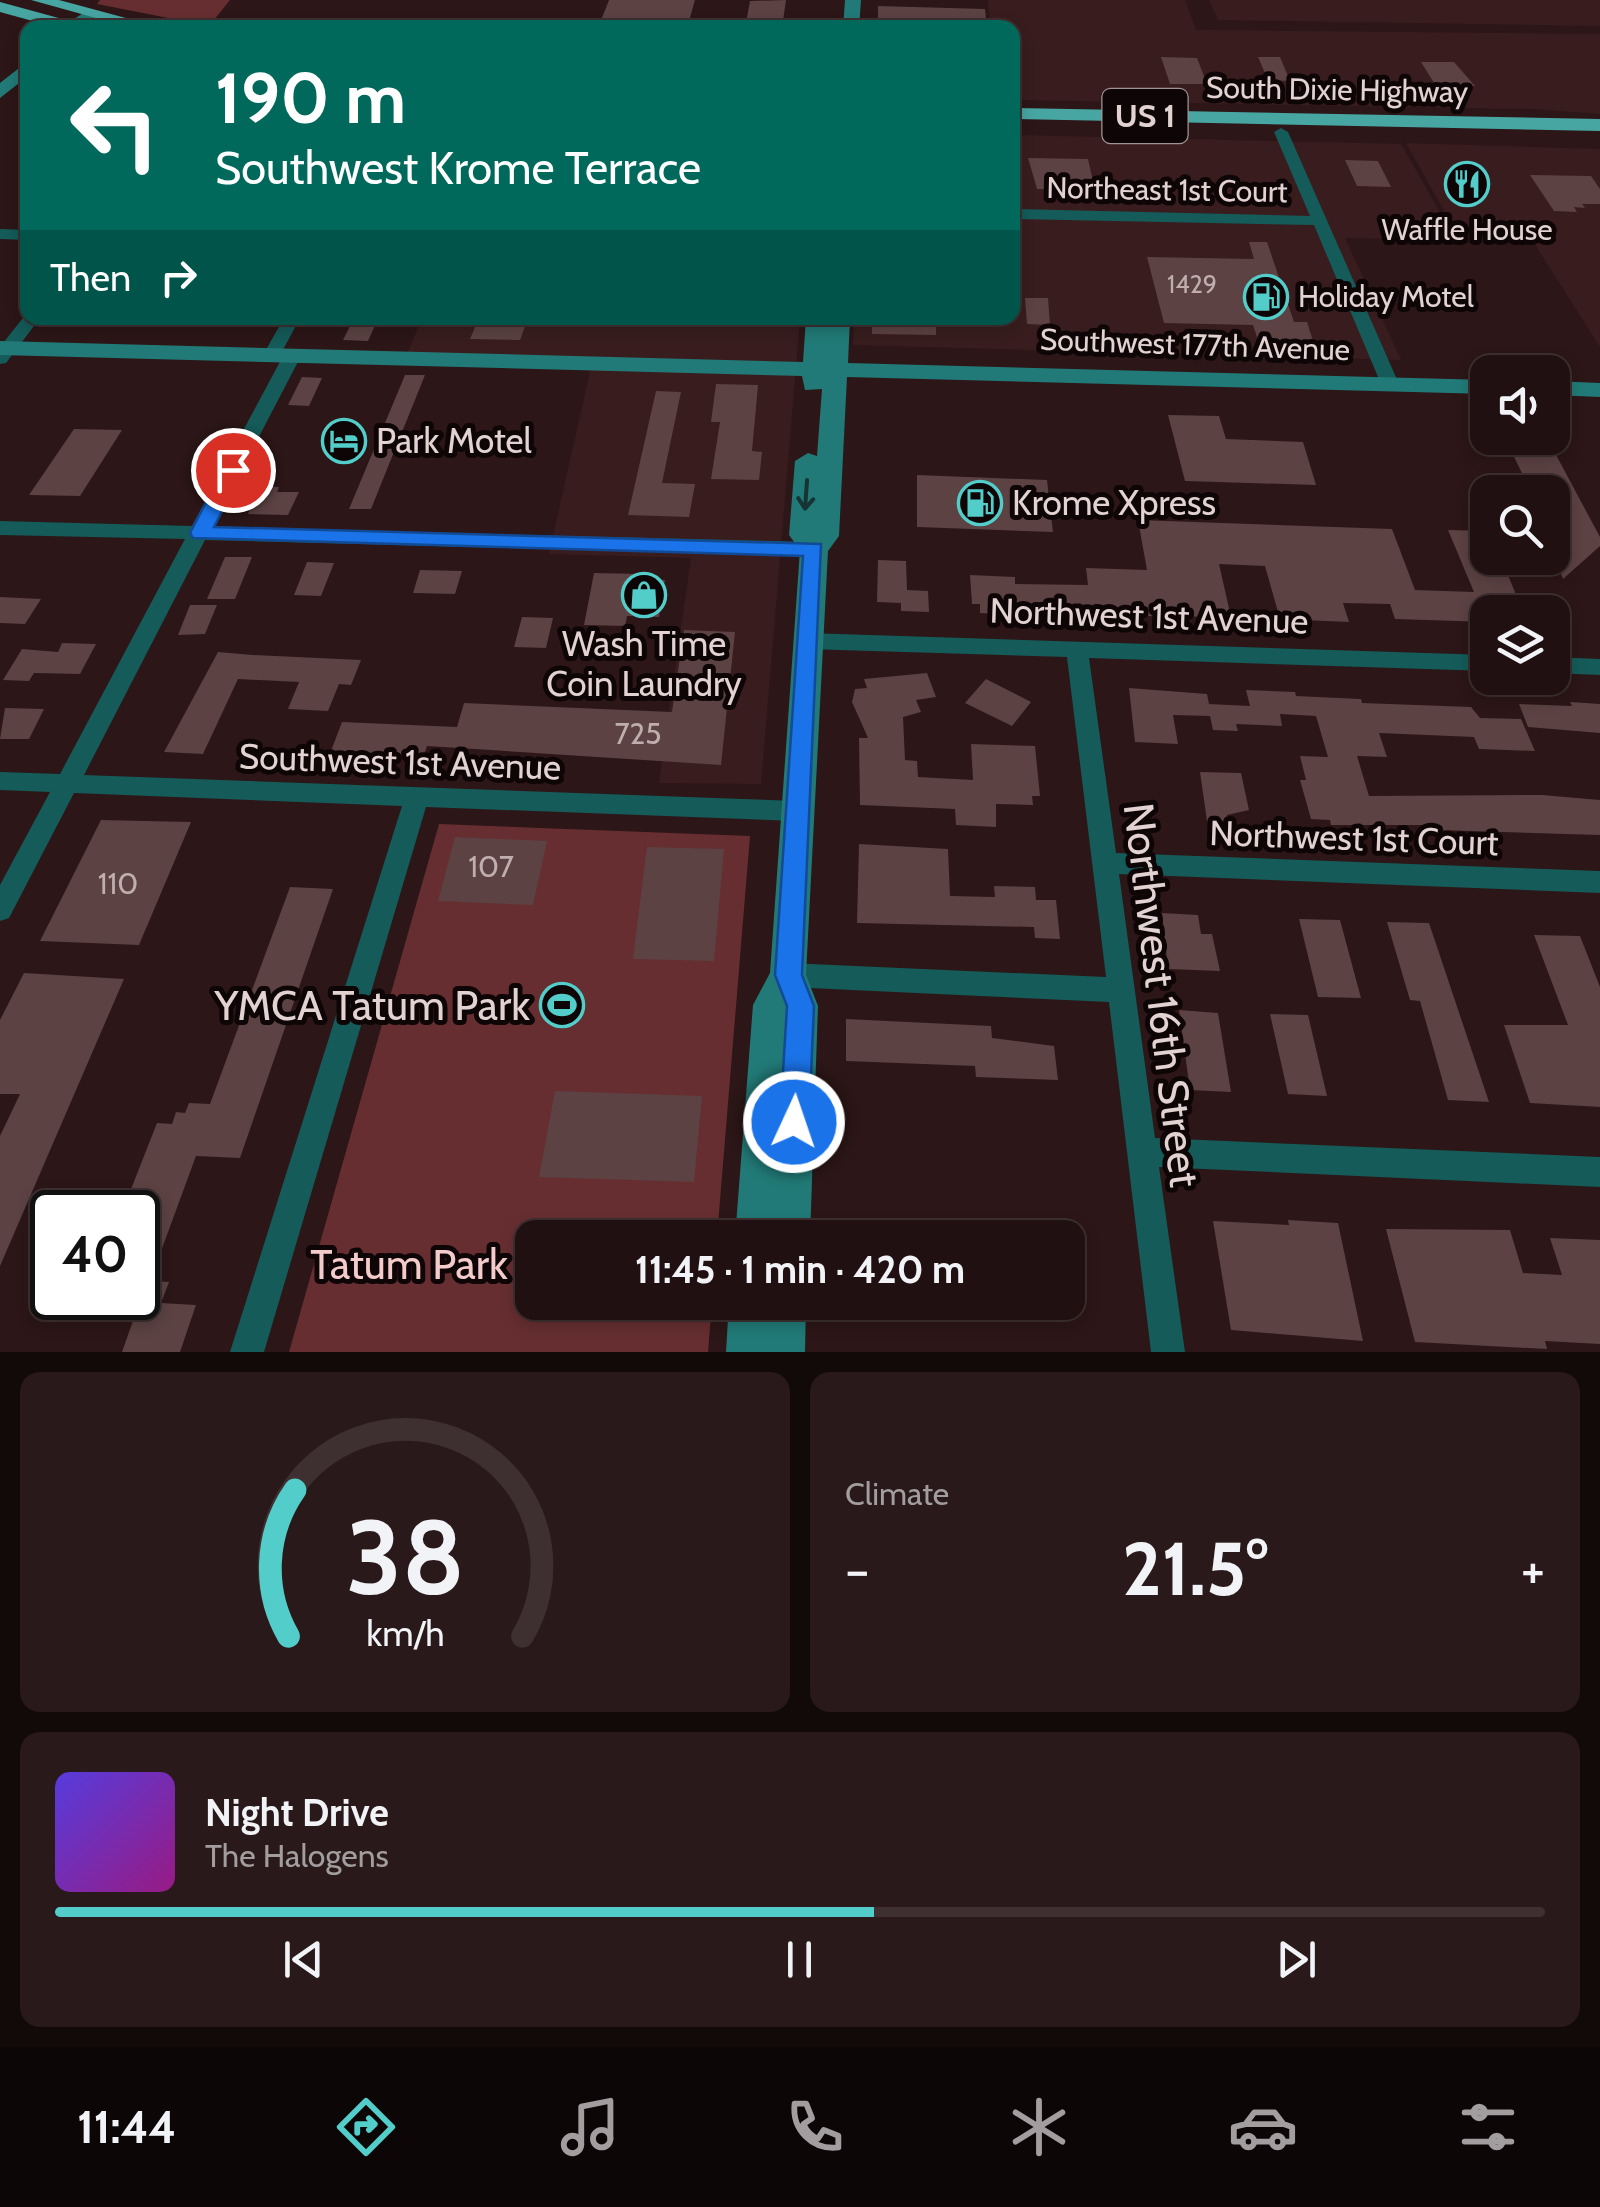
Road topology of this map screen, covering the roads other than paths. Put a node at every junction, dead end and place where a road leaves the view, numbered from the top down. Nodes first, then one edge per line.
1 (40, 0) edge
2 (0, 7) edge
3 (94, 13) junction
4 (47, 20) edge
5 (84, 20) edge
6 (123, 20) edge
7 (20, 74) edge
8 (0, 93) edge
9 (1020, 113) edge
10 (1600, 125) edge
11 (1020, 129) edge
12 (1280, 132) junction
13 (1600, 139) edge
14 (1020, 214) edge
15 (1320, 221) junction
16 (26, 325) edge
17 (290, 325) edge
18 (818, 325) edge
19 (837, 325) edge
20 (3, 351) edge
21 (282, 356) junction
22 (825, 368) junction
23 (1390, 384) junction
24 (1470, 386) edge
25 (1570, 389) edge
26 (1600, 390) edge
27 (0, 528) edge
28 (200, 533) junction
29 (814, 549) junction
30 (808, 641) junction
31 (1077, 649) junction
32 (1470, 662) edge
33 (1570, 665) edge
34 (1600, 666) edge
35 (0, 781) edge
36 (67, 783) junction
37 (417, 796) junction
38 (797, 811) junction
39 (1105, 863) junction
40 (1600, 882) edge
41 (0, 910) edge
42 (788, 975) junction
43 (1122, 990) junction
44 (1142, 1152) junction
45 (1600, 1172) edge
46 (757, 1220) edge
47 (789, 1220) edge
48 (750, 1320) edge
49 (784, 1320) edge
50 (247, 1352) edge
51 (748, 1352) edge
52 (783, 1352) edge
53 (1168, 1352) edge

1 - 3 highway
2 - 4 highway
3 - 5 street
3 - 6 highway
7 - 8 street
9 - 10 highway, South Dixie Highway / US 1
11 - 12 highway, South Dixie Highway / US 1
12 - 13 highway, South Dixie Highway / US 1
12 - 15 street
14 - 15 street, Northeast 1st Court
15 - 23 street
16 - 20 street
17 - 21 street
18 - 22 street
19 - 22 street
20 - 21 street, Southwest 177th Avenue
21 - 22 street, Southwest 177th Avenue
21 - 28 street
22 - 23 street, Southwest 177th Avenue
22 - 29 street
23 - 24 street, Southwest 177th Avenue
25 - 26 street
27 - 28 street
28 - 29 street
28 - 36 street
29 - 30 street
30 - 31 street, Northwest 1st Avenue
30 - 38 street
31 - 32 street, Northwest 1st Avenue
31 - 39 street, Northwest 16th Street
33 - 34 street
35 - 36 street, Southwest 1st Avenue
36 - 37 street, Southwest 1st Avenue
36 - 41 street
37 - 38 street, Southwest 1st Avenue
37 - 50 street
38 - 42 street
39 - 40 street, Northwest 1st Court
39 - 43 street, Northwest 16th Street
42 - 43 street
42 - 46 street
42 - 47 street
43 - 44 street, Northwest 16th Street
44 - 45 street
44 - 53 street, Northwest 16th Street
48 - 51 street
49 - 52 street

